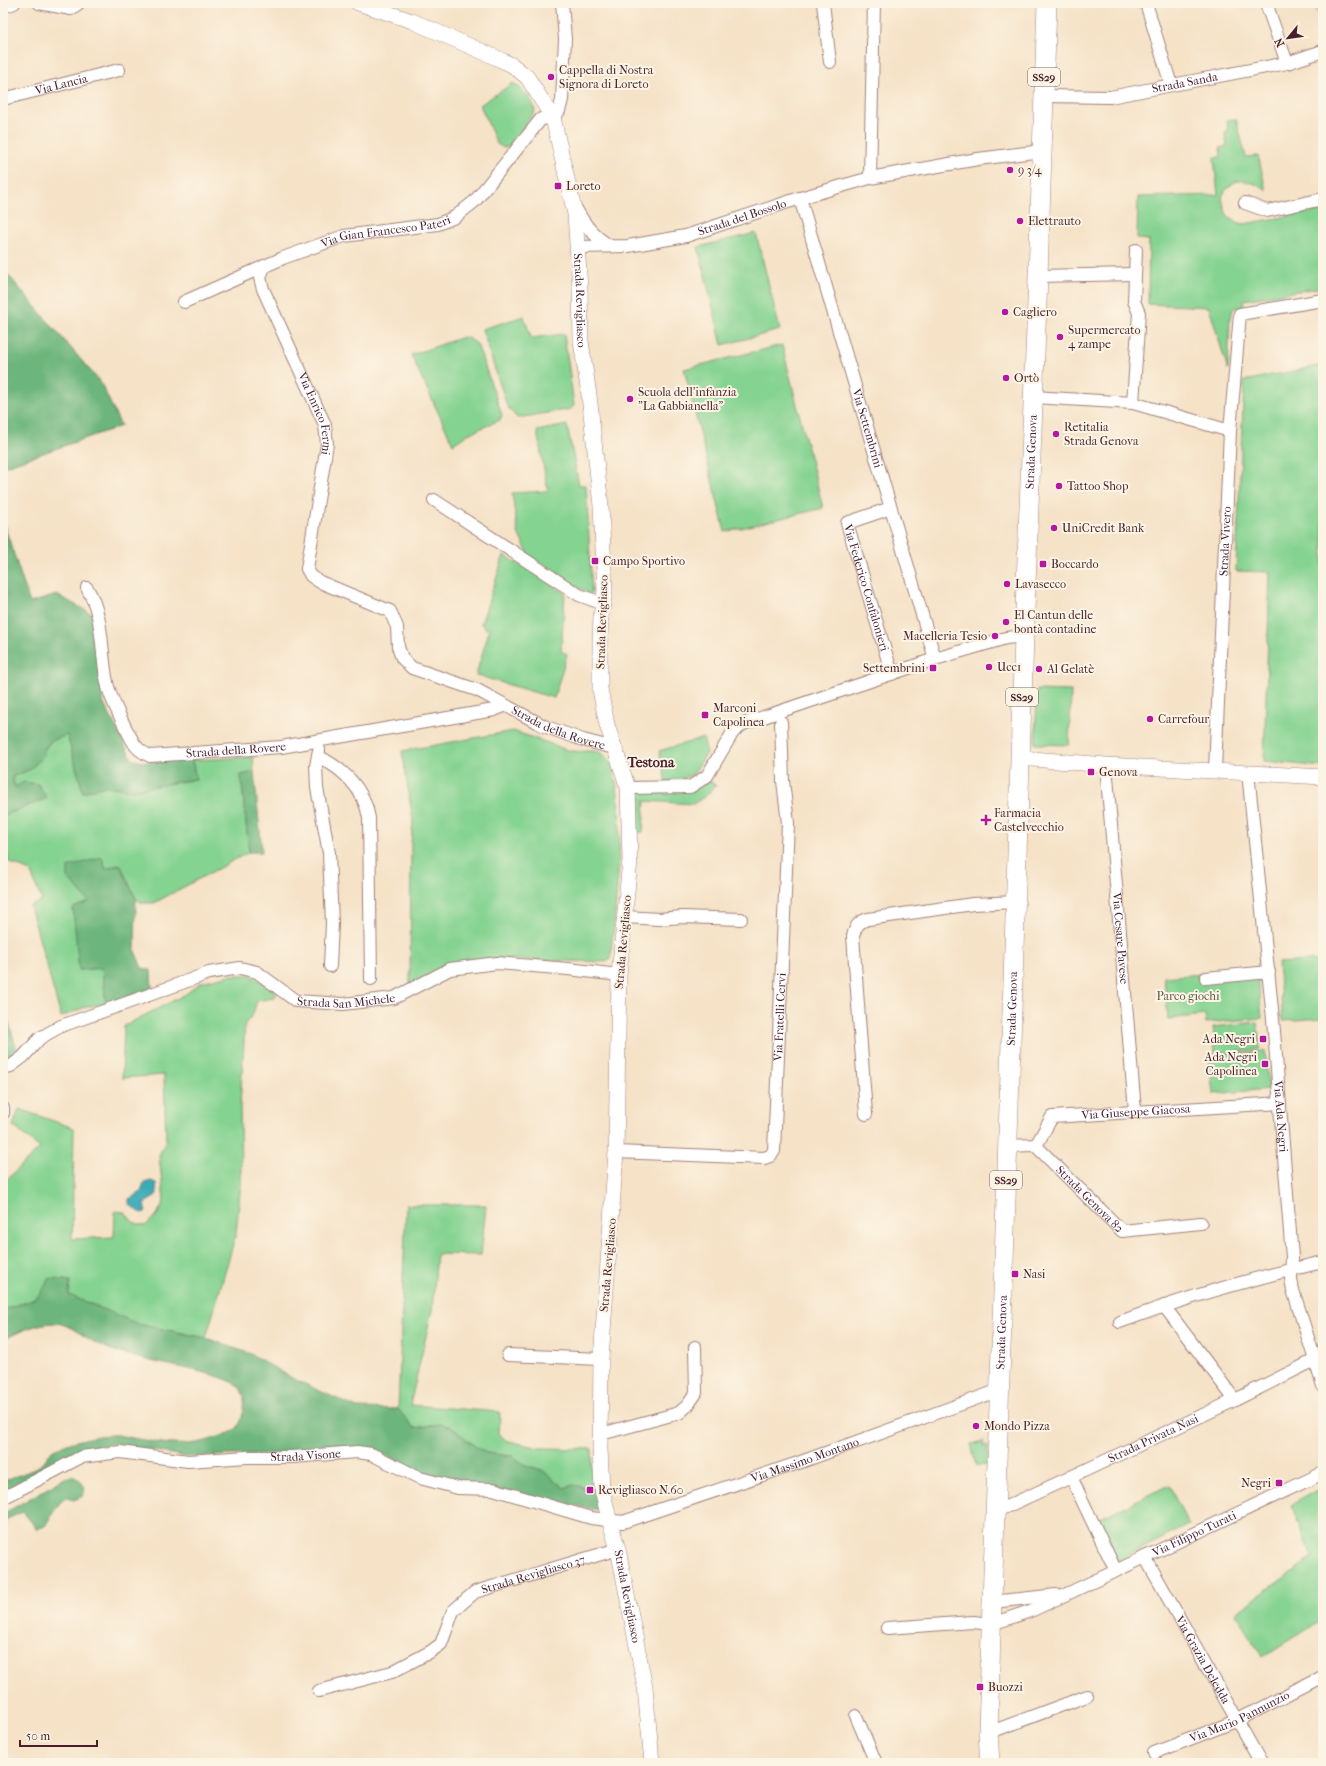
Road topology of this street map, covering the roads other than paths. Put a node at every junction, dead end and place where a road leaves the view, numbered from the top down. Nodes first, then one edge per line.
1 (14, 3) edge
2 (39, 3) edge
3 (79, 3) edge
4 (358, 3) edge
5 (562, 3) edge
6 (824, 3) edge
7 (874, 3) edge
8 (1047, 3) edge
9 (1146, 3) edge
10 (1266, 3) edge
11 (1321, 3) edge
12 (3, 7) edge
13 (1323, 8) edge
14 (1323, 51) edge
15 (830, 62) dead end
16 (1287, 63) junction
17 (119, 70) dead end
18 (1171, 85) junction
19 (1044, 96) junction
20 (3, 99) edge
21 (553, 118) junction
22 (1042, 150) junction
23 (870, 178) junction
24 (800, 198) junction
25 (1323, 199) edge
26 (1245, 203) dead end
27 (573, 204) junction
28 (577, 246) junction
29 (611, 247) junction
30 (1136, 250) dead end
31 (264, 266) junction
32 (1135, 274) junction
33 (1038, 276) junction
34 (1323, 300) edge
35 (184, 302) dead end
36 (1033, 397) junction
37 (1133, 403) junction
38 (1230, 431) junction
39 (434, 500) dead end
40 (891, 508) junction
41 (306, 569) joint
42 (87, 588) dead end
43 (604, 604) junction
44 (1024, 636) junction
45 (935, 659) junction
46 (892, 674) junction
47 (504, 706) junction
48 (781, 722) dead end
49 (614, 748) junction
50 (1020, 758) junction
51 (1106, 765) junction
52 (1215, 770) junction
53 (1248, 772) junction
54 (1323, 777) edge
55 (628, 788) junction
56 (1016, 902) junction
57 (624, 917) junction
58 (741, 919) dead end
59 (330, 966) dead end
60 (1269, 972) junction
61 (619, 975) junction
62 (1206, 978) dead end
63 (370, 979) dead end
64 (3, 1068) edge
65 (1280, 1103) junction
66 (3, 1108) edge
67 (1135, 1112) junction
68 (3, 1113) edge
69 (866, 1114) dead end
70 (1034, 1145) junction
71 (1007, 1146) junction
72 (616, 1152) junction
73 (1201, 1224) dead end
74 (1323, 1262) edge
75 (1292, 1269) junction
76 (1164, 1306) junction
77 (1120, 1322) dead end
78 (695, 1347) dead end
79 (508, 1355) dead end
80 (600, 1359) junction
81 (1315, 1360) junction
82 (1323, 1386) edge
83 (1000, 1390) junction
84 (1235, 1400) junction
85 (601, 1434) junction
86 (1323, 1473) edge
87 (1071, 1477) junction
88 (3, 1498) edge
89 (995, 1512) junction
90 (608, 1520) junction
91 (618, 1549) junction
92 (1145, 1557) junction
93 (1116, 1571) junction
94 (1065, 1594) junction
95 (992, 1602) junction
96 (992, 1624) junction
97 (887, 1628) dead end
98 (1323, 1676) edge
99 (319, 1691) dead end
100 (1087, 1696) dead end
101 (856, 1716) dead end
102 (1236, 1721) junction
103 (988, 1733) junction
104 (1154, 1753) dead end
105 (652, 1763) edge
106 (876, 1763) edge
107 (990, 1763) edge
108 (1260, 1763) edge

1 - 12 street
2 - 3 street
4 - 21 street, Strada Revigliasco
5 - 21 street
6 - 15 street
7 - 23 street
8 - 19 main road, Strada Genova / SS29
9 - 18 street
10 - 16 street
11 - 13 street
14 - 16 street, Strada Sanda
16 - 18 street, Strada Sanda
17 - 20 street, Via Lancia
18 - 19 street, Strada Sanda
19 - 22 main road, Strada Genova / SS29
21 - 27 street, Strada Revigliasco
21 - 31 street, Via Gian Francesco Pateri
22 - 23 street, Strada del Bossolo
22 - 33 main road, Strada Genova / SS29
23 - 24 street, Strada del Bossolo
24 - 29 street, Strada del Bossolo
24 - 40 street, Via Settembrini
25 - 26 street
27 - 28 street, Strada Revigliasco
27 - 29 street
28 - 29 street, Strada del Bossolo
28 - 43 street, Strada Revigliasco
30 - 32 street
31 - 35 street, Via Gian Francesco Pateri
31 - 41 street, Via Enrico Fermi
32 - 33 street
32 - 37 street
33 - 36 main road, Strada Genova / SS29
34 - 38 street, Strada Vivero
36 - 37 street
36 - 44 main road, Strada Genova / SS29
37 - 38 street
38 - 52 street, Strada Vivero
39 - 43 street
40 - 45 street, Via Settembrini
40 - 46 street, Via Federico Confalonieri
41 - 47 street, Strada della Rovere
42 - 47 street, Strada della Rovere
43 - 49 street, Strada Revigliasco
44 - 45 street
44 - 50 main road, Strada Genova / SS29
45 - 46 street
46 - 55 street
47 - 49 street, Strada della Rovere
48 - 72 street, Via Fratelli Cervi
49 - 55 street, Strada Revigliasco
50 - 51 street
50 - 56 main road, Strada Genova / SS29
51 - 52 street
51 - 67 street, Via Cesare Pavese
52 - 53 street
53 - 54 street
53 - 60 street, Via Ada Negri
55 - 57 street, Strada Revigliasco
56 - 69 street
56 - 71 main road, Strada Genova / SS29
57 - 58 street
57 - 61 street, Strada Revigliasco
59 - 63 street
60 - 62 street
60 - 65 street, Via Ada Negri
61 - 64 street, Strada San Michele
61 - 72 street, Strada Revigliasco
65 - 67 street, Via Giuseppe Giacosa
65 - 75 street, Via Ada Negri
66 - 68 street
67 - 70 street, Via Giuseppe Giacosa
70 - 71 street
70 - 73 street, Strada Genova 82
71 - 83 main road, Strada Genova / SS29
72 - 80 street, Strada Revigliasco
74 - 75 street
75 - 76 street
75 - 81 street, Via Ada Negri
76 - 77 street
76 - 84 street
78 - 85 street
79 - 80 street
80 - 85 street, Strada Revigliasco
81 - 82 street, Via Ada Negri
81 - 84 street, Strada Privata Nasi
83 - 89 main road, Strada Genova / SS29
83 - 90 street, Via Massimo Montano
84 - 87 street, Strada Privata Nasi
85 - 90 street, Strada Revigliasco
86 - 92 street, Via Filippo Turati
87 - 89 street, Strada Privata Nasi
87 - 93 street
88 - 90 street, Strada Visone
89 - 95 main road, Strada Genova / SS29
90 - 91 street, Strada Revigliasco
91 - 99 street, Strada Revigliasco 37
91 - 105 street, Strada Revigliasco
92 - 93 street, Via Filippo Turati
92 - 102 street, Via Grazia Deledda
93 - 94 street, Via Filippo Turati
94 - 95 street, Via Filippo Turati
94 - 96 street, Via Filippo Turati
95 - 96 main road, Strada Genova / SS29
96 - 97 street
96 - 103 main road, Strada Genova / SS29
98 - 102 street, Via Mario Pannunzio
100 - 103 street
101 - 106 street
102 - 104 street, Via Mario Pannunzio
102 - 108 street, Via Grazia Deledda
103 - 107 main road, Strada Genova / SS29

